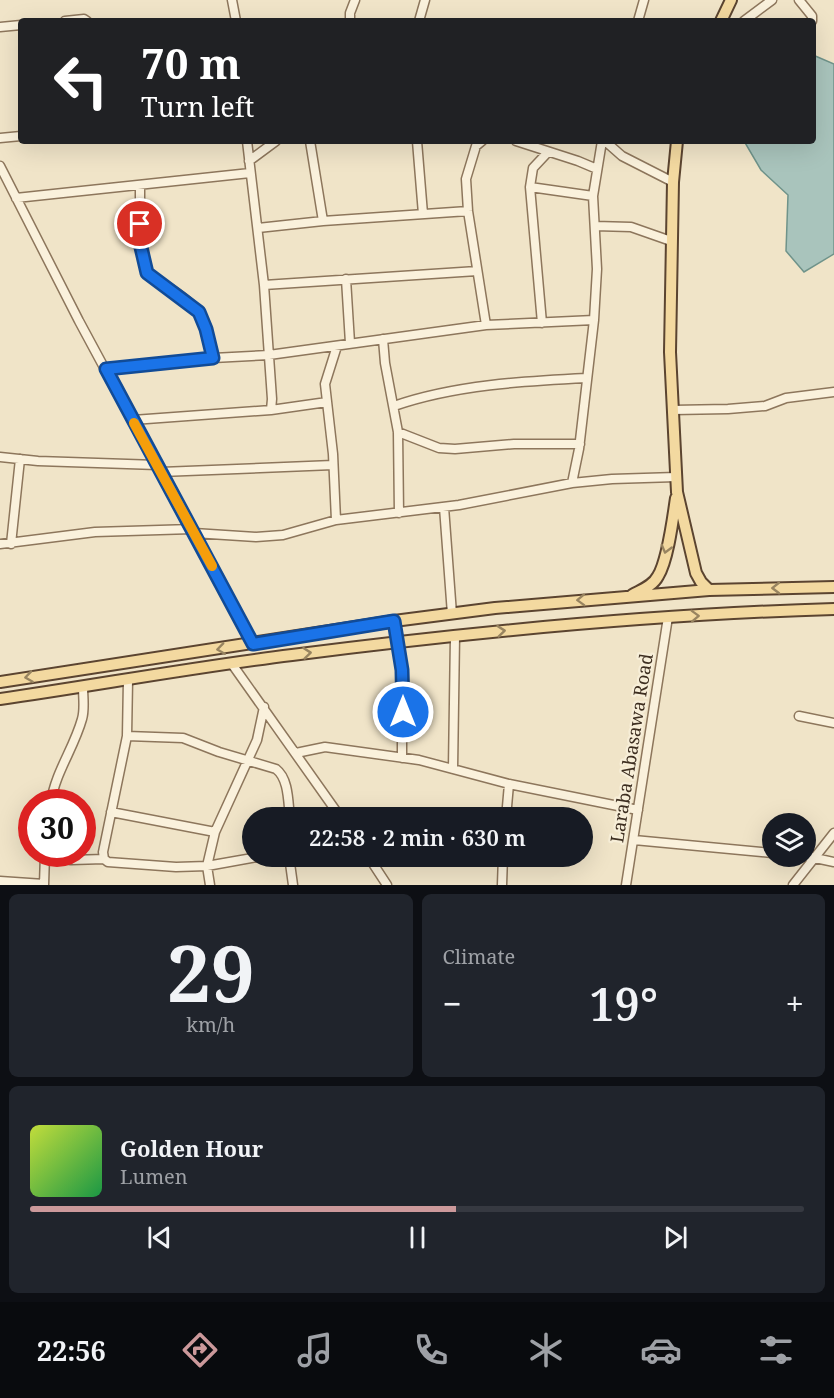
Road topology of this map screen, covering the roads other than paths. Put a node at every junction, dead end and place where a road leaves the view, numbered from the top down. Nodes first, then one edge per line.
1 (232, 0) edge
2 (355, 0) edge
3 (425, 0) edge
4 (644, 0) edge
5 (730, 0) edge
6 (772, 0) edge
7 (799, 0) edge
8 (235, 18) edge
9 (350, 18) edge
10 (420, 18) edge
11 (639, 18) edge
12 (722, 18) edge
13 (748, 18) edge
14 (812, 18) edge
15 (18, 25) edge
16 (0, 27) edge
17 (18, 136) edge
18 (0, 138) edge
19 (247, 144) edge
20 (272, 144) edge
21 (310, 144) edge
22 (417, 144) edge
23 (478, 144) edge
24 (525, 144) edge
25 (603, 144) edge
26 (608, 144) edge
27 (677, 144) edge
28 (548, 152) junction
29 (249, 161) junction
30 (0, 166) edge
31 (597, 169) junction
32 (250, 173) junction
33 (672, 182) junction
34 (140, 185) junction
35 (530, 187) junction
36 (593, 196) junction
37 (16, 198) junction
38 (468, 211) junction
39 (423, 214) junction
40 (323, 221) junction
41 (595, 226) junction
42 (258, 228) junction
43 (671, 240) junction
44 (477, 271) junction
45 (346, 279) junction
46 (264, 285) junction
47 (594, 320) junction
48 (542, 322) junction
49 (486, 325) junction
50 (383, 339) junction
51 (350, 343) junction
52 (337, 346) junction
53 (269, 354) junction
54 (213, 358) junction
55 (106, 369) junction
56 (587, 378) junction
57 (834, 392) edge
58 (327, 402) junction
59 (394, 406) junction
60 (271, 410) junction
61 (673, 410) junction
62 (133, 420) junction
63 (398, 432) junction
64 (580, 444) junction
65 (0, 457) edge
66 (20, 459) junction
67 (333, 465) junction
68 (159, 469) junction
69 (676, 477) junction
70 (572, 483) junction
71 (677, 492) junction
72 (444, 507) junction
73 (399, 513) junction
74 (336, 520) junction
75 (193, 531) junction
76 (0, 544) edge
77 (10, 544) junction
78 (834, 587) edge
79 (709, 590) junction
80 (625, 598) junction
81 (834, 609) edge
82 (452, 614) junction
83 (668, 617) junction
84 (394, 621) junction
85 (455, 636) junction
86 (397, 643) junction
87 (253, 644) junction
88 (232, 664) junction
89 (128, 680) junction
90 (0, 682) edge
91 (83, 687) junction
92 (0, 699) edge
93 (264, 707) junction
94 (800, 716) dead end
95 (834, 723) edge
96 (127, 736) junction
97 (296, 753) junction
98 (402, 758) junction
99 (248, 761) junction
100 (453, 769) junction
101 (509, 784) junction
102 (53, 789) edge
103 (289, 807) edge
104 (333, 807) edge
105 (507, 807) edge
106 (638, 810) junction
107 (111, 812) junction
108 (214, 832) junction
109 (834, 833) edge
110 (633, 840) junction
111 (762, 853) edge
112 (816, 857) joint
113 (96, 859) edge
114 (104, 859) junction
115 (242, 860) edge
116 (834, 862) edge
117 (207, 866) junction
118 (45, 867) edge
119 (291, 867) edge
120 (375, 867) edge
121 (502, 867) edge
122 (808, 867) edge
123 (0, 881) edge
124 (44, 884) edge
125 (210, 885) edge
126 (293, 885) edge
127 (387, 885) edge
128 (502, 885) edge
129 (626, 885) edge
130 (793, 885) edge

1 - 8 street
2 - 9 street
3 - 10 street
4 - 11 street
5 - 12 main road
6 - 13 street
7 - 14 street
15 - 16 street
17 - 18 street
19 - 29 street
20 - 29 street
21 - 40 street
22 - 39 street
23 - 38 street
24 - 28 street
25 - 31 street
26 - 33 street
27 - 33 main road
28 - 31 street
28 - 35 street
29 - 32 street
30 - 37 street
31 - 36 street
32 - 34 street
32 - 42 street
33 - 43 main road
34 - 37 street
34 - 54 street
35 - 36 street
35 - 48 street
36 - 41 street
37 - 55 street
38 - 39 street
38 - 44 street
39 - 40 street
40 - 42 street
41 - 43 street
41 - 47 street
42 - 46 street
43 - 61 main road
44 - 45 street
44 - 49 street
45 - 46 street
45 - 51 street
46 - 53 street
47 - 48 street
47 - 56 street
48 - 49 street
49 - 50 street
50 - 51 street
50 - 59 street
51 - 52 street
52 - 53 street
52 - 58 street
53 - 54 street
53 - 60 street
54 - 55 street
55 - 62 street
56 - 59 street
56 - 64 street
57 - 61 street
58 - 60 street
58 - 67 street
59 - 63 street
60 - 62 street
61 - 69 main road
62 - 68 street
63 - 64 street
63 - 73 street
64 - 70 street
65 - 66 street
66 - 68 street
66 - 77 street
67 - 68 street
67 - 74 street
68 - 75 street
69 - 70 street
69 - 71 main road
70 - 72 street
71 - 79 main road
71 -> 80 main road
72 - 73 street
72 - 82 street
73 - 74 street
74 - 75 street
75 - 77 street
75 - 87 street
76 - 77 street
78 -> 79 main road
79 - 80 main road
80 -> 82 main road
83 -> 81 main road
82 - 84 main road
85 -> 83 main road
83 - 106 street, Laraba Abasawa Road
84 - 86 street
84 - 87 main road
85 - 86 main road
85 - 100 street
88 -> 86 main road
86 - 98 street
87 -> 90 main road
88 - 89 main road
88 - 93 street
89 - 91 main road
89 - 96 street
91 - 92 main road
91 - 102 street
93 - 97 street
93 - 99 street
94 - 95 street
96 - 99 street
96 - 107 street
97 - 98 street
97 - 104 street
98 - 100 street
99 - 103 street
99 - 108 street
100 - 101 street
101 - 105 street
101 - 106 street
106 - 110 street, Laraba Abasawa Road
107 - 108 street
107 - 114 street
108 - 117 street
109 - 112 street
110 - 111 street
110 - 129 street, Laraba Abasawa Road
112 - 116 street
113 - 114 street
114 - 117 street
115 - 117 street
117 - 125 street
118 - 124 street
119 - 126 street
120 - 127 street
121 - 128 street
122 - 130 street
123 - 124 street

